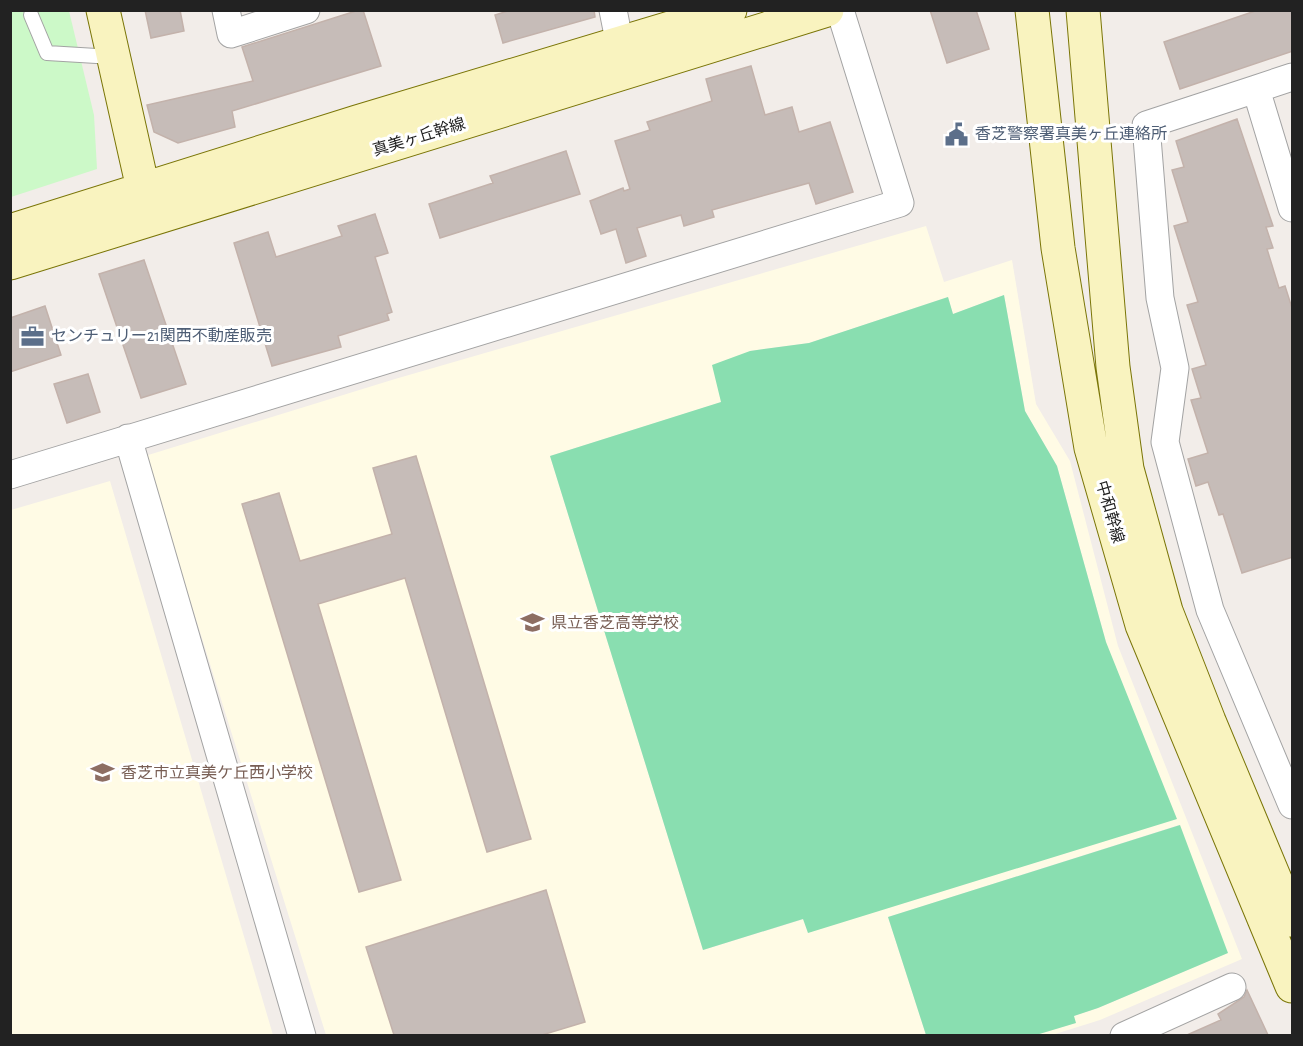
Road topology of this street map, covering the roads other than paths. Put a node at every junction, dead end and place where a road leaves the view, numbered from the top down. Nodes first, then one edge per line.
1 (103, 10) edge
2 (226, 10) edge
3 (306, 10) edge
4 (613, 10) edge
5 (730, 10) edge
6 (827, 10) edge
7 (840, 10) edge
8 (1032, 10) edge
9 (1083, 10) edge
10 (31, 15) dead end
11 (620, 45) junction
12 (113, 57) junction
13 (1293, 77) edge
14 (1256, 88) junction
15 (147, 205) junction
16 (1293, 208) edge
17 (10, 231) edge
18 (10, 263) edge
19 (128, 438) junction
20 (10, 475) edge
21 (1293, 805) edge
22 (1293, 920) edge
23 (1293, 986) edge
24 (1232, 987) dead end
25 (302, 1035) edge
26 (1124, 1035) edge

1 - 12 main road
2 - 3 street
4 - 11 street
5 - 11 main road, 真美ヶ丘幹線
6 - 15 main road, 真美ヶ丘幹線
7 - 19 street
8 - 23 main road, 中和幹線
9 - 22 main road, 中和幹線
10 - 12 lane
11 - 15 main road, 真美ヶ丘幹線
12 - 15 main road
13 - 14 street
14 - 16 street
14 - 21 street
15 - 17 main road, 真美ヶ丘幹線
15 - 18 main road, 真美ヶ丘幹線
19 - 20 street
19 - 25 street
24 - 26 street

